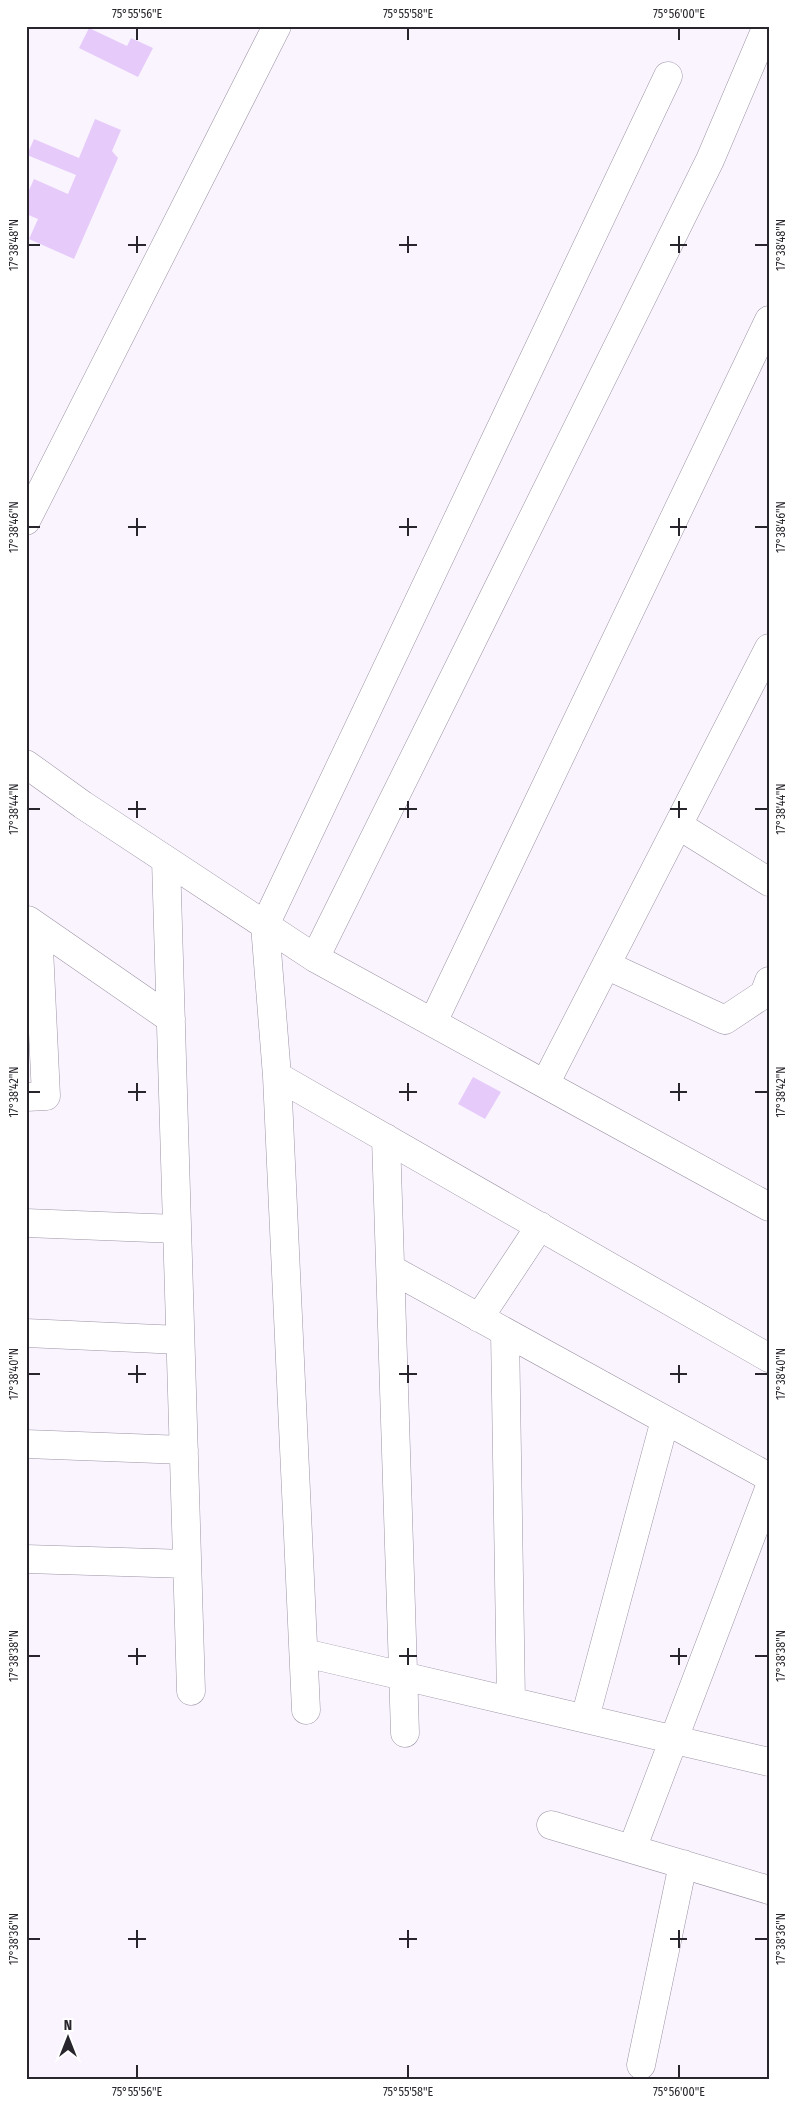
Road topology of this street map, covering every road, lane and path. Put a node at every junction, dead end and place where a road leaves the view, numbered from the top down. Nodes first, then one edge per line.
1 (277, 26) edge
2 (767, 26) edge
3 (668, 76) dead end
4 (769, 320) edge
5 (26, 522) edge
6 (769, 648) edge
7 (761, 681) edge
8 (26, 764) edge
9 (678, 825) junction
10 (166, 860) junction
11 (769, 882) edge
12 (32, 922) edge
13 (265, 924) junction
14 (316, 958) junction
15 (606, 965) junction
16 (769, 981) edge
17 (171, 1019) junction
18 (433, 1022) junction
19 (277, 1076) junction
20 (546, 1084) junction
21 (26, 1097) edge
22 (386, 1138) junction
23 (769, 1207) edge
24 (26, 1224) edge
25 (540, 1226) junction
26 (177, 1230) junction
27 (390, 1269) junction
28 (479, 1318) junction
29 (504, 1332) junction
30 (26, 1333) edge
31 (180, 1340) junction
32 (769, 1358) edge
33 (665, 1420) junction
34 (26, 1444) edge
35 (184, 1450) junction
36 (769, 1477) edge
37 (769, 1489) edge
38 (26, 1559) edge
39 (187, 1564) junction
40 (305, 1653) junction
41 (403, 1676) junction
42 (191, 1692) dead end
43 (511, 1701) junction
44 (306, 1710) dead end
45 (585, 1718) junction
46 (405, 1733) dead end
47 (675, 1739) junction
48 (769, 1762) edge
49 (551, 1825) dead end
50 (632, 1849) junction
51 (683, 1864) junction
52 (769, 1890) edge
53 (642, 2064) dead end

1 - 5 street
2 - 14 street
3 - 13 street
4 - 18 street
6 - 7 street
7 - 9 street
8 - 10 street
9 - 11 street
9 - 15 street
10 - 13 street
10 - 17 street
12 - 17 street
12 - 21 street
13 - 14 street
13 - 19 street
14 - 18 street
15 - 16 street
15 - 20 street
17 - 26 street
18 - 20 street
19 - 22 street
19 - 40 street
20 - 23 street
22 - 25 street
22 - 27 street
24 - 26 street
25 - 28 street
25 - 32 street
26 - 31 street
27 - 28 street
27 - 41 street
28 - 29 street
29 - 33 street
29 - 43 street
30 - 31 street
31 - 35 street
33 - 36 street
33 - 45 street
34 - 35 street
35 - 39 street
37 - 47 street
38 - 39 street
39 - 42 street
40 - 41 street
40 - 44 street
41 - 43 street
41 - 46 street
43 - 45 street
45 - 47 street
47 - 48 street
47 - 50 street
49 - 50 street
50 - 51 street
51 - 52 street
51 - 53 street

